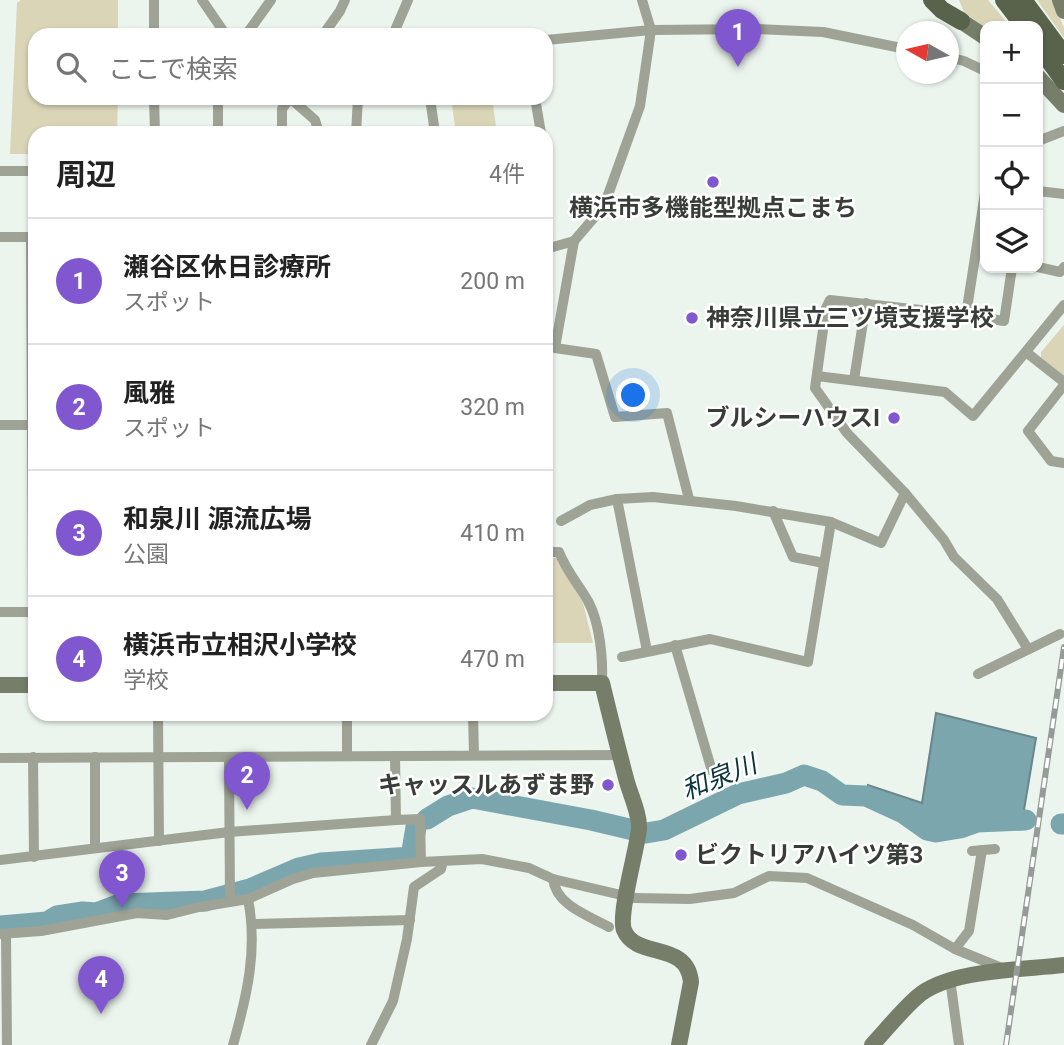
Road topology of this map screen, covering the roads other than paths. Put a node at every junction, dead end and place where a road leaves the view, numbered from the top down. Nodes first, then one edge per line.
1 (154, 0) edge
2 (202, 0) edge
3 (271, 0) edge
4 (345, 0) edge
5 (408, 0) edge
6 (642, 0) edge
7 (932, 0) edge
8 (948, 0) edge
9 (1004, 0) edge
10 (1023, 0) edge
11 (1060, 0) edge
12 (1064, 11) edge
13 (961, 21) junction
14 (1020, 21) edge
15 (154, 28) edge
16 (216, 28) edge
17 (251, 28) edge
18 (328, 28) edge
19 (396, 28) edge
20 (651, 30) junction
21 (980, 34) edge
22 (553, 39) edge
23 (896, 47) edge
24 (1043, 53) edge
25 (1064, 55) edge
26 (959, 60) edge
27 (980, 69) edge
28 (1064, 81) edge
29 (1043, 84) edge
30 (155, 105) edge
31 (218, 105) edge
32 (285, 105) edge
33 (298, 105) edge
34 (358, 105) edge
35 (431, 105) edge
36 (536, 105) edge
37 (1064, 105) edge
38 (155, 126) edge
39 (218, 126) edge
40 (282, 126) edge
41 (317, 126) edge
42 (356, 126) edge
43 (434, 126) edge
44 (540, 126) edge
45 (1064, 131) edge
46 (1043, 139) edge
47 (0, 171) edge
48 (28, 171) edge
49 (1043, 192) edge
50 (1064, 194) edge
51 (0, 237) edge
52 (28, 237) edge
53 (574, 241) junction
54 (553, 247) edge
55 (980, 256) edge
56 (1064, 267) edge
57 (1043, 268) edge
58 (1011, 273) edge
59 (866, 303) junction
60 (1064, 305) edge
61 (966, 315) junction
62 (1026, 352) junction
63 (817, 376) junction
64 (854, 380) junction
65 (1064, 384) edge
66 (0, 425) edge
67 (28, 425) edge
68 (1064, 463) edge
69 (905, 493) junction
70 (617, 499) junction
71 (689, 499) junction
72 (773, 511) junction
73 (561, 520) dead end
74 (831, 522) junction
75 (553, 552) edge
76 (824, 563) junction
77 (0, 612) edge
78 (28, 612) edge
79 (1060, 634) dead end
80 (676, 645) junction
81 (1028, 649) junction
82 (647, 651) junction
83 (622, 657) dead end
84 (978, 674) dead end
85 (553, 683) edge
86 (602, 683) junction
87 (0, 685) edge
88 (28, 685) edge
89 (158, 721) edge
90 (347, 721) edge
91 (473, 721) edge
92 (474, 755) junction
93 (619, 755) junction
94 (347, 756) junction
95 (395, 756) junction
96 (33, 757) junction
97 (95, 757) junction
98 (158, 757) junction
99 (229, 757) junction
100 (0, 758) edge
101 (712, 771) dead end
102 (396, 820) junction
103 (229, 832) junction
104 (159, 841) junction
105 (95, 849) junction
106 (995, 849) dead end
107 (34, 857) junction
108 (0, 860) edge
109 (443, 861) junction
110 (421, 862) junction
111 (552, 878) junction
112 (230, 896) junction
113 (626, 897) junction
114 (248, 899) junction
115 (410, 920) junction
116 (253, 924) junction
117 (609, 927) dead end
118 (3, 934) edge
119 (955, 949) junction
120 (1064, 965) edge
121 (1007, 971) junction
122 (950, 979) junction
123 (3, 994) edge
124 (4, 1045) edge
125 (233, 1045) edge
126 (371, 1045) edge
127 (679, 1045) edge
128 (872, 1045) edge
129 (959, 1045) edge

1 - 15 street
2 - 16 street
3 - 17 street
4 - 18 street
5 - 19 street
6 - 20 street
7 - 13 main road
8 - 13 main road
9 - 14 main road
10 - 25 main road
11 - 12 street
13 - 21 street
20 - 22 street
20 - 23 street
20 - 53 street
24 - 28 main road
26 - 27 street
29 - 37 street
30 - 38 street
31 - 39 street
32 - 40 street
33 - 41 street
34 - 42 street
35 - 43 street
36 - 44 street
45 - 46 street
47 - 48 street
49 - 50 street
51 - 52 street
53 - 54 street
53 - 71 street
55 - 61 street
56 - 57 street
58 - 61 street
59 - 61 street
59 - 63 street
59 - 64 street
60 - 62 street
62 - 64 street
62 - 65 street
63 - 64 street
63 - 69 street
65 - 68 street
66 - 67 street
69 - 74 street
69 - 81 street
70 - 71 street
70 - 73 street
70 - 82 street
71 - 72 street
72 - 74 street
72 - 76 street
74 - 76 street
75 - 86 street
76 - 80 street
77 - 78 street
79 - 81 street
80 - 82 street
80 - 101 street
81 - 84 street
82 - 83 street
85 - 86 street
86 - 93 street
87 - 88 street
89 - 98 street
90 - 94 street
91 - 92 street
92 - 93 street
92 - 95 street
93 - 113 street
94 - 95 street
94 - 99 street
95 - 102 street
96 - 97 street
96 - 100 street
96 - 107 street
97 - 98 street
97 - 105 street
98 - 99 street
98 - 104 street
99 - 103 street
102 - 103 street
102 - 110 street
103 - 104 street
103 - 112 street
104 - 105 street
105 - 107 street
106 - 119 street
107 - 108 street
109 - 110 street
109 - 111 street
109 - 115 street
110 - 114 street
111 - 113 street
111 - 117 street
112 - 114 street
112 - 118 street
113 - 119 street
113 - 127 street
114 - 116 street
115 - 116 street
115 - 126 street
116 - 125 street
118 - 123 street
119 - 121 street
120 - 121 street
121 - 122 street
122 - 128 street
122 - 129 street
123 - 124 street

